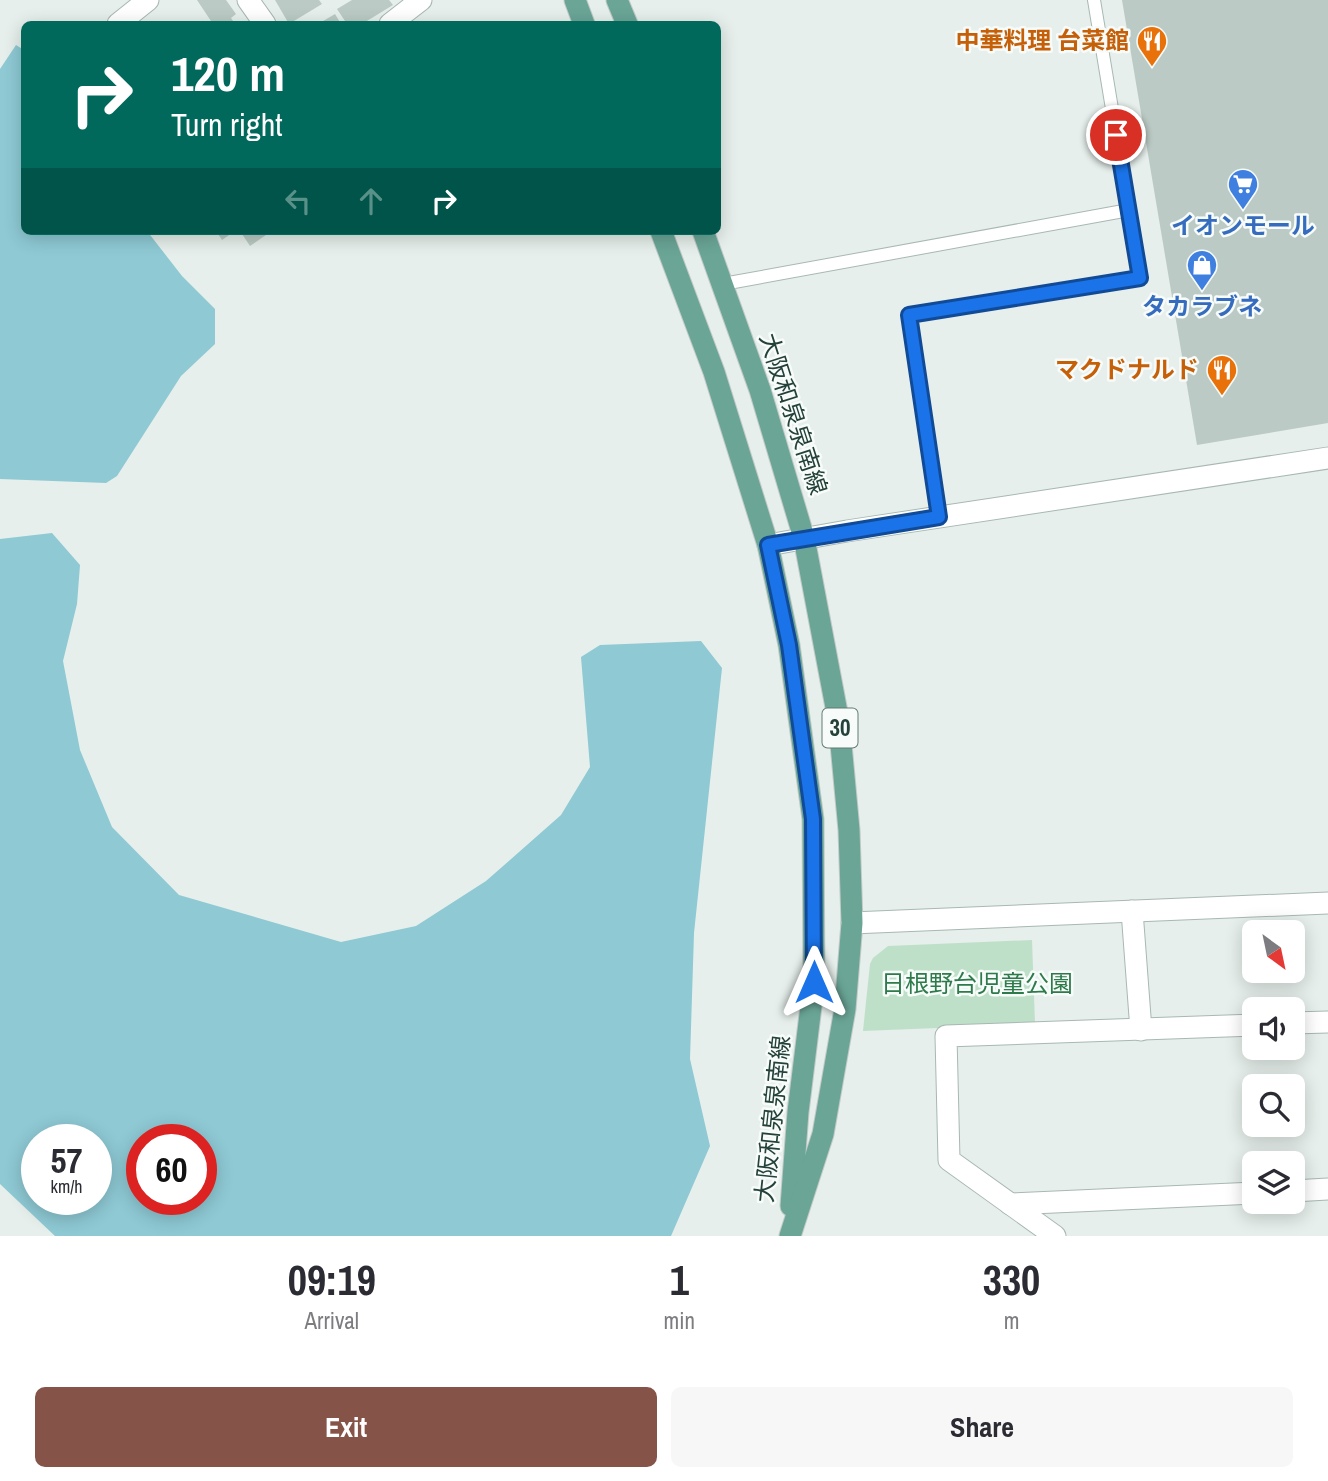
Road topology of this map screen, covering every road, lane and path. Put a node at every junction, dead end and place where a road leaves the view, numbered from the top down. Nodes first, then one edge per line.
1 (148, 0) edge
2 (248, 0) edge
3 (421, 0) edge
4 (575, 0) edge
5 (617, 0) edge
6 (1094, 0) edge
7 (122, 21) edge
8 (263, 21) edge
9 (394, 21) edge
10 (583, 21) edge
11 (626, 21) edge
12 (1129, 210) junction
13 (663, 235) edge
14 (705, 235) edge
15 (723, 284) junction
16 (1328, 458) edge
17 (939, 517) junction
18 (804, 538) junction
19 (768, 545) junction
20 (1328, 904) edge
21 (1132, 911) junction
22 (852, 923) junction
23 (1328, 1022) edge
24 (1305, 1023) edge
25 (1242, 1026) edge
26 (1141, 1030) junction
27 (1328, 1189) edge
28 (1305, 1190) edge
29 (1242, 1194) edge
30 (1010, 1204) junction
31 (790, 1236) edge
32 (1055, 1236) edge

1 - 7 street
2 - 8 street
3 - 9 street
4 - 10 main road
5 - 11 main road
6 - 12 lane
12 - 15 lane
12 - 17 lane
13 - 19 main road, 大阪和泉泉南線 / 30
14 - 15 main road, 大阪和泉泉南線 / 30
15 - 18 main road, 大阪和泉泉南線 / 30
16 - 17 street
17 - 18 street
18 - 19 street
18 - 22 main road, 大阪和泉泉南線 / 30
19 - 31 main road, 大阪和泉泉南線 / 30
20 - 21 street
21 - 22 street
21 - 26 street
22 - 31 main road, 大阪和泉泉南線 / 30
23 - 24 street
25 - 26 street
26 - 30 street
27 - 28 street
29 - 30 street
30 - 32 street

